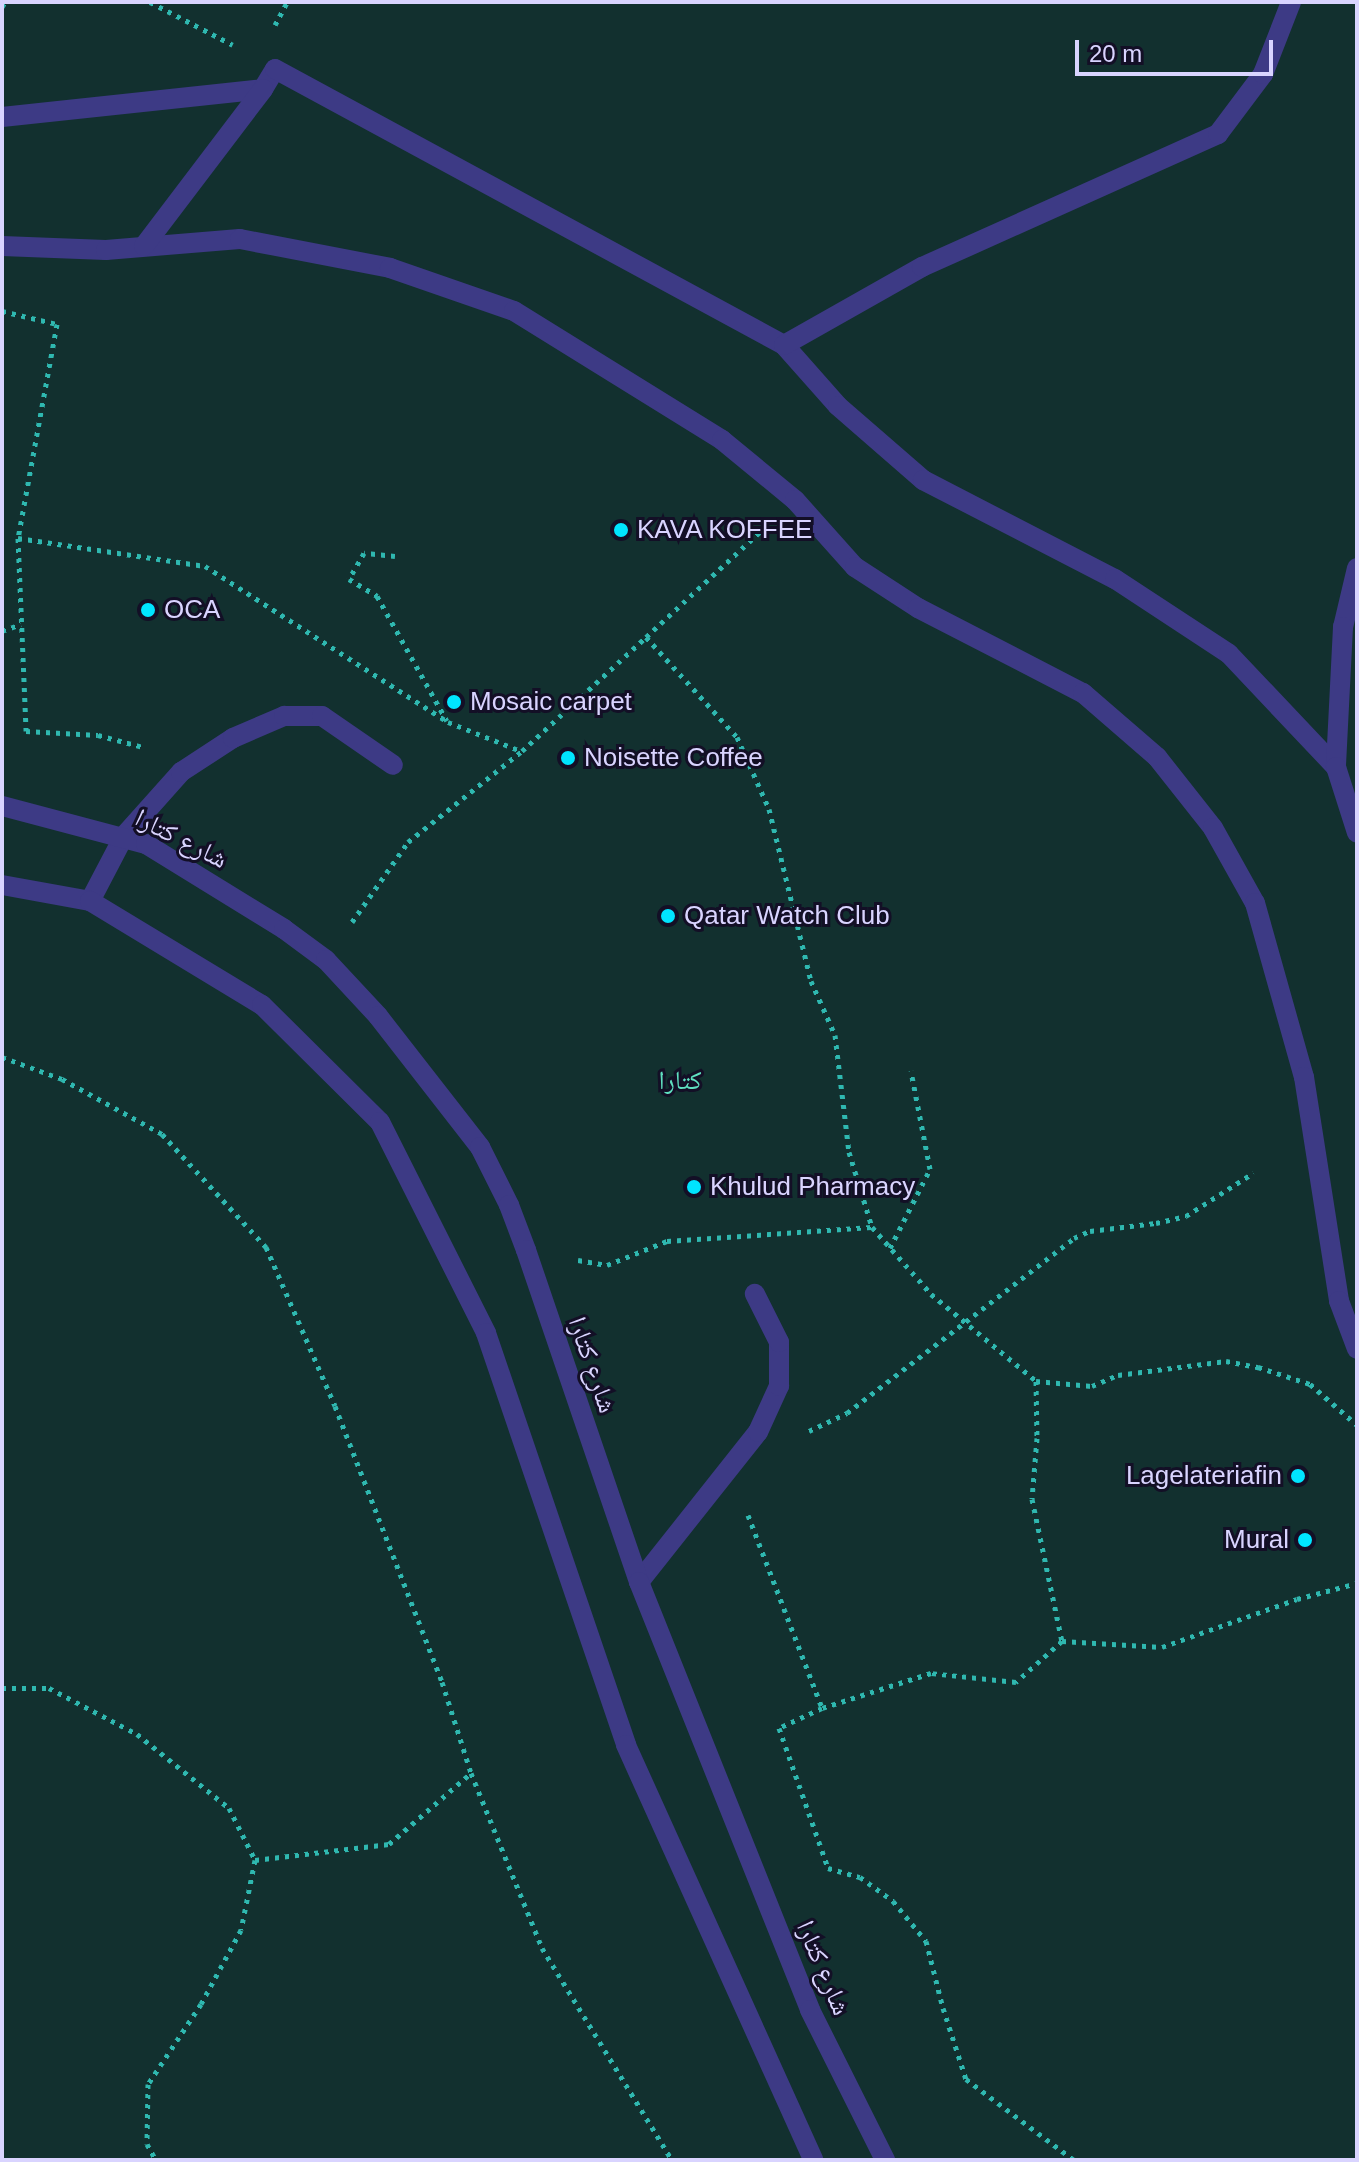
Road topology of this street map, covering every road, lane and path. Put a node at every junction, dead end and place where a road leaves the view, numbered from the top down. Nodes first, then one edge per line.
1 (5, 2) edge
2 (150, 2) edge
3 (1291, 2) edge
4 (2, 7) edge
5 (275, 69) junction
6 (263, 89) junction
7 (2, 117) edge
8 (2, 246) edge
9 (144, 246) junction
10 (2, 311) edge
11 (784, 345) junction
12 (795, 500) junction
13 (18, 538) junction
14 (395, 556) dead end
15 (1357, 568) edge
16 (21, 624) junction
17 (2, 631) edge
18 (646, 637) junction
19 (448, 722) junction
20 (522, 751) junction
21 (393, 765) dead end
22 (1336, 767) junction
23 (181, 772) junction
24 (2, 806) edge
25 (1357, 833) edge
26 (124, 836) junction
27 (2, 885) edge
28 (370, 896) dead end
29 (90, 901) junction
30 (2, 1057) edge
31 (911, 1071) dead end
32 (1253, 1173) dead end
33 (872, 1227) junction
34 (890, 1248) junction
35 (607, 1265) dead end
36 (755, 1294) dead end
37 (967, 1321) junction
38 (1357, 1349) edge
39 (1036, 1381) junction
40 (1357, 1425) edge
41 (731, 1469) junction
42 (1357, 1577) edge
43 (639, 1582) junction
44 (1355, 1583) edge
45 (1062, 1641) junction
46 (2, 1688) edge
47 (822, 1708) junction
48 (471, 1773) junction
49 (255, 1860) junction
50 (156, 2160) edge
51 (672, 2160) edge
52 (813, 2160) edge
53 (885, 2160) edge
54 (1074, 2160) edge

1 - 4 path
2 - 5 path
3 - 11 street
5 - 6 street
5 - 11 street
6 - 7 street
6 - 9 street
8 - 9 street
9 - 12 street
10 - 13 path
11 - 22 street
12 - 18 path
12 - 38 street
13 - 16 path
13 - 19 path
14 - 19 path
15 - 22 street
16 - 17 path
16 - 23 path
18 - 20 path
18 - 33 path
19 - 20 path
20 - 28 path
21 - 23 street
22 - 25 street
23 - 26 street
24 - 26 street, شارع كتارا
26 - 29 street
26 - 43 street, شارع كتارا
27 - 29 street
29 - 52 street
30 - 48 path
31 - 34 path
32 - 37 path
33 - 34 path
33 - 35 path
34 - 37 path
36 - 41 street
37 - 39 path
37 - 41 path
39 - 40 path
39 - 45 path
41 - 43 street
41 - 47 path
42 - 44 path
43 - 53 street, شارع كتارا
44 - 45 path
45 - 47 path
46 - 49 path
47 - 54 path
48 - 49 path
48 - 51 path
49 - 50 path

